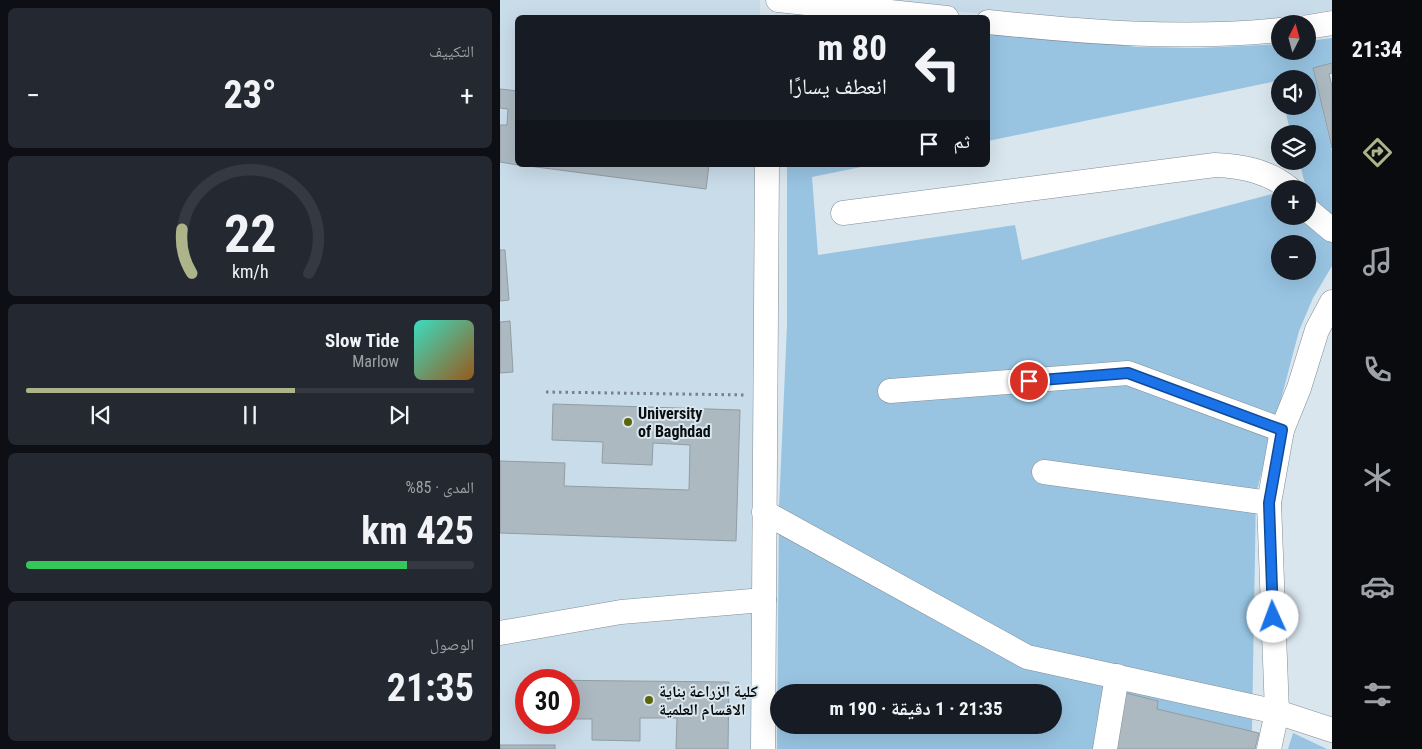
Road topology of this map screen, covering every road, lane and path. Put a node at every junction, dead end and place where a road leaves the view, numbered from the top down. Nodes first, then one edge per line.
1 (768, 0) edge
2 (778, 0) edge
3 (768, 15) edge
4 (919, 15) edge
5 (990, 22) edge
6 (1332, 23) edge
7 (1316, 25) edge
8 (1271, 31) edge
9 (768, 167) edge
10 (1274, 180) edge
11 (843, 213) dead end
12 (1316, 217) edge
13 (1332, 230) edge
14 (1332, 302) edge
15 (546, 392) dead end
16 (890, 392) dead end
17 (767, 395) junction
18 (1282, 430) junction
19 (1044, 472) dead end
20 (1269, 503) junction
21 (764, 512) junction
22 (764, 600) junction
23 (500, 633) edge
24 (1118, 676) junction
25 (1277, 712) junction
26 (1332, 730) edge
27 (763, 749) edge
28 (1105, 749) edge
29 (1269, 749) edge

1 - 3 street
2 - 4 street
5 - 8 street
6 - 7 street
9 - 17 street
10 - 11 street
12 - 13 street
14 - 18 street
15 - 17 path
16 - 18 street
17 - 21 street
18 - 20 street
19 - 20 street
20 - 25 street
21 - 22 street
21 - 24 street
22 - 23 street
22 - 27 street
24 - 25 street
24 - 28 street
25 - 26 street
25 - 29 street

